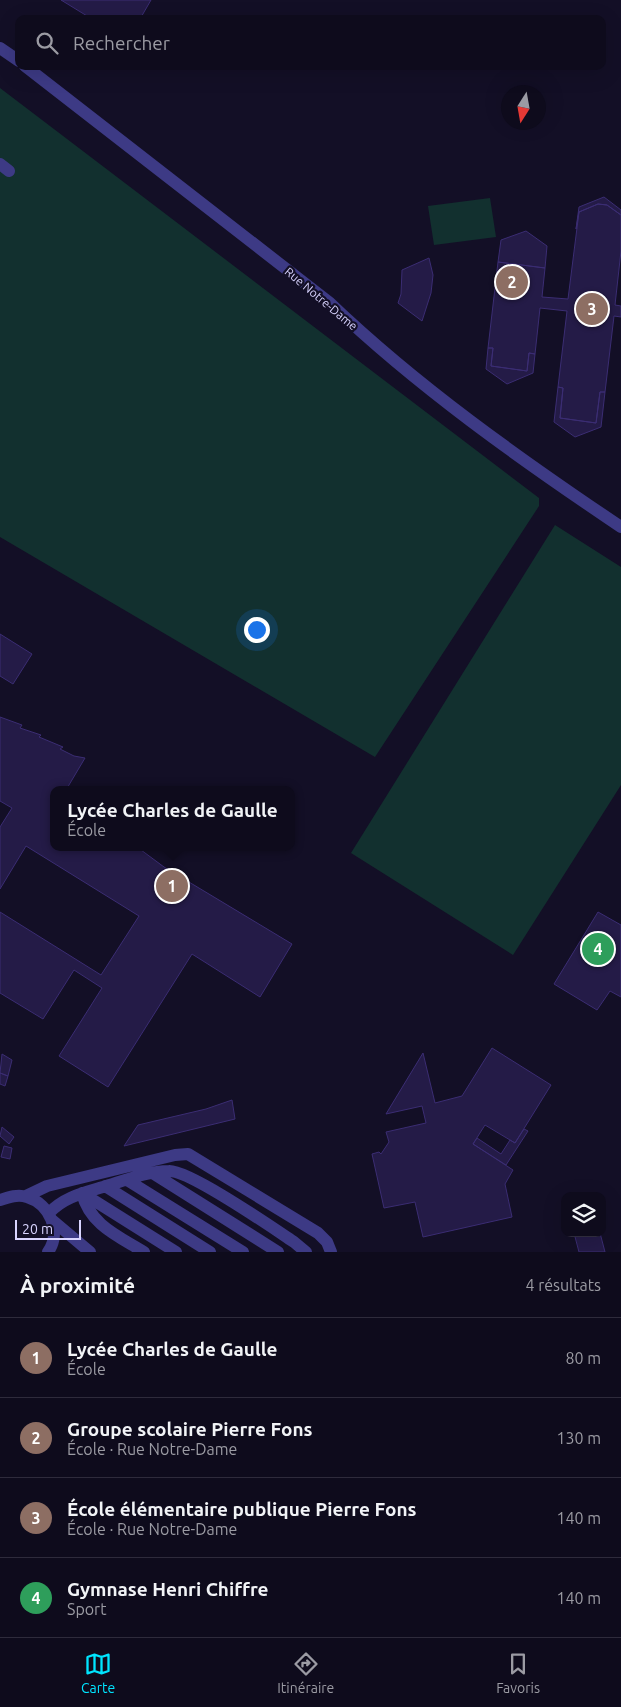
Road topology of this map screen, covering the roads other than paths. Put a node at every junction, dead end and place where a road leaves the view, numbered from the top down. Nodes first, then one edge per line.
1 (0, 48) edge
2 (15, 58) edge
3 (30, 70) edge
4 (621, 527) edge
5 (154, 1174) junction
6 (127, 1180) junction
7 (105, 1186) junction
8 (82, 1194) junction
9 (26, 1196) junction
10 (0, 1200) edge
11 (51, 1216) junction
12 (48, 1252) edge
13 (90, 1252) edge
14 (144, 1252) edge
15 (176, 1252) edge
16 (210, 1252) edge
17 (243, 1252) edge
18 (278, 1252) edge
19 (306, 1252) edge
20 (331, 1252) edge

1 - 2 street
3 - 4 street, Rue Notre-Dame
5 - 6 street
5 - 18 street
5 - 19 street
6 - 7 street
6 - 17 street
7 - 8 street
7 - 16 street
8 - 11 street
8 - 14 street
8 - 15 street
9 - 10 street
9 - 11 street
9 - 20 street
11 - 12 street
11 - 13 street

